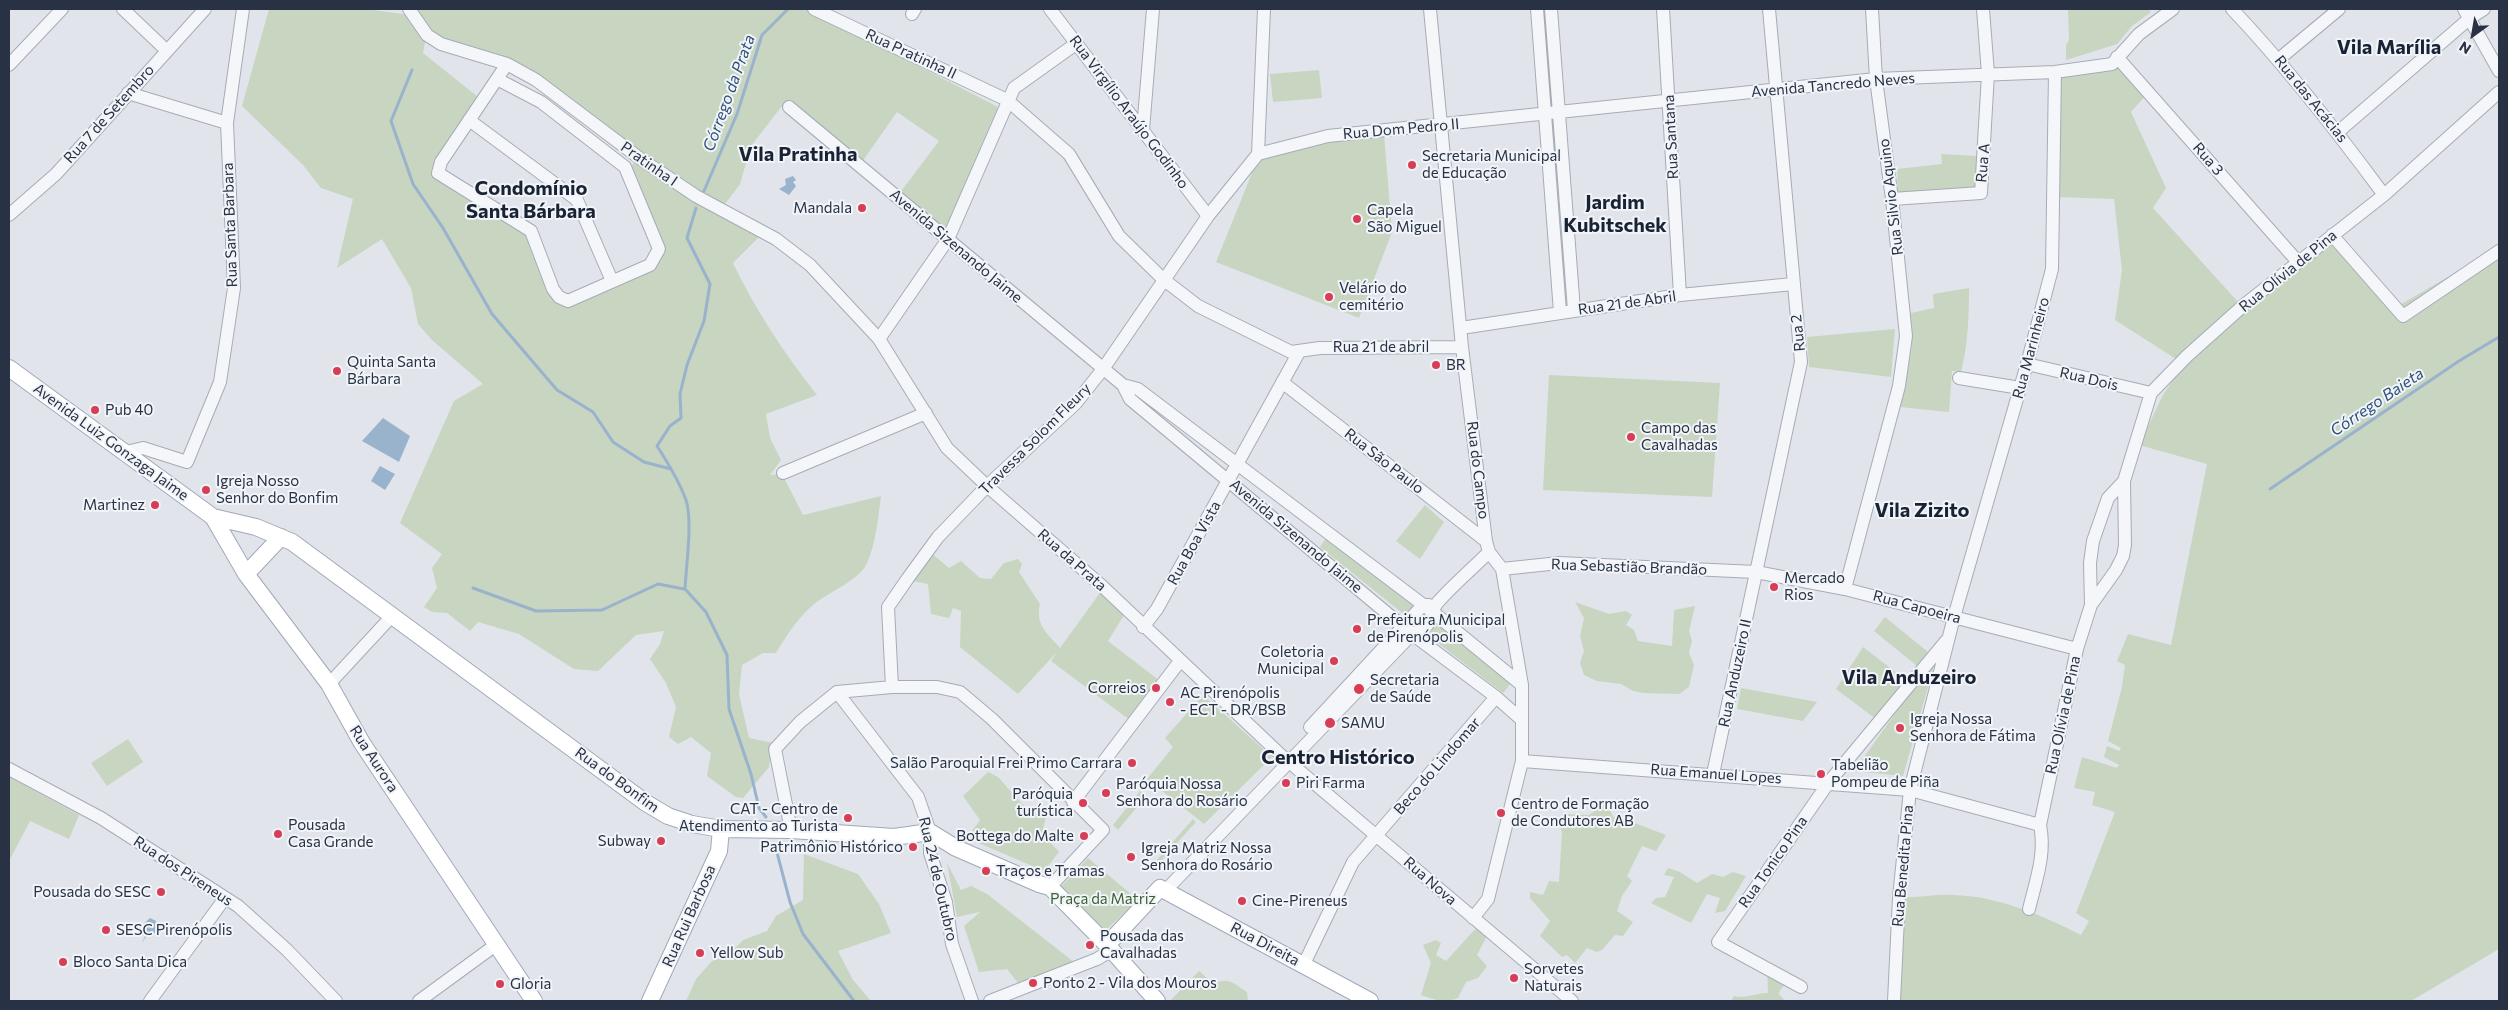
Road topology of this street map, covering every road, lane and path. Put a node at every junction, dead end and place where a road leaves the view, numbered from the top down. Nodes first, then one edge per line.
1 (60, 9) edge
2 (123, 9) edge
3 (205, 9) edge
4 (243, 9) edge
5 (409, 9) edge
6 (814, 9) edge
7 (1050, 9) edge
8 (1153, 9) edge
9 (1264, 9) edge
10 (1430, 9) edge
11 (1537, 9) edge
12 (1551, 9) edge
13 (1663, 9) edge
14 (1769, 9) edge
15 (1872, 9) edge
16 (1983, 9) edge
17 (2173, 9) edge
18 (2232, 9) edge
19 (2340, 9) edge
20 (2484, 9) edge
21 (2468, 13) edge
22 (1077, 43) junction
23 (166, 50) junction
24 (2117, 56) junction
25 (2279, 59) junction
26 (506, 64) junction
27 (9, 65) edge
28 (2499, 71) edge
29 (2055, 72) junction
30 (1988, 74) junction
31 (497, 79) junction
32 (1876, 79) junction
33 (1776, 90) junction
34 (2499, 92) edge
35 (128, 93) junction
36 (1007, 100) junction
37 (1670, 101) junction
38 (790, 107) dead end
39 (1559, 113) junction
40 (1545, 114) junction
41 (469, 120) junction
42 (227, 123) junction
43 (1441, 126) junction
44 (1143, 130) junction
45 (2338, 132) junction
46 (1258, 154) junction
47 (2384, 195) junction
48 (1892, 200) junction
49 (9, 215) edge
50 (1208, 216) junction
51 (2332, 235) junction
52 (948, 239) junction
53 (2499, 251) edge
54 (2298, 262) junction
55 (1163, 279) junction
56 (612, 281) junction
57 (1793, 284) junction
58 (1680, 295) junction
59 (1574, 310) junction
60 (1560, 312) junction
61 (1461, 328) junction
62 (879, 339) junction
63 (1462, 347) junction
64 (1299, 352) junction
65 (2027, 364) junction
66 (9, 368) edge
67 (1103, 369) junction
68 (1959, 378) dead end
69 (1282, 382) junction
70 (1123, 385) junction
71 (2020, 388) junction
72 (2151, 393) junction
73 (926, 413) junction
74 (126, 452) junction
75 (1236, 464) junction
76 (783, 473) dead end
77 (1229, 480) junction
78 (2124, 481) junction
79 (987, 486) junction
80 (213, 517) junction
81 (1326, 533) junction
82 (281, 537) junction
83 (1488, 546) junction
84 (1314, 550) junction
85 (1502, 569) junction
86 (1756, 572) junction
87 (246, 574) junction
88 (1845, 588) junction
89 (1423, 605) junction
90 (2091, 606) junction
91 (1435, 609) junction
92 (392, 616) junction
93 (1954, 617) junction
94 (1143, 626) junction
95 (1408, 630) junction
96 (1949, 637) junction
97 (2077, 649) junction
98 (1180, 661) junction
99 (329, 684) junction
100 (1522, 685) junction
101 (892, 687) junction
102 (837, 692) junction
103 (1496, 697) junction
104 (1522, 720) junction
105 (1286, 759) junction
106 (1522, 761) junction
107 (9, 768) edge
108 (1713, 774) junction
109 (1829, 782) junction
110 (1910, 790) junction
111 (1073, 802) junction
112 (2040, 825) junction
113 (721, 829) junction
114 (791, 830) junction
115 (930, 832) junction
116 (1378, 836) junction
117 (1050, 887) junction
118 (1162, 889) junction
119 (225, 898) junction
120 (2029, 909) dead end
121 (1473, 918) junction
122 (497, 944) junction
123 (1109, 947) junction
124 (1304, 964) junction
125 (1801, 987) dead end
126 (150, 1001) edge
127 (336, 1001) edge
128 (419, 1001) edge
129 (534, 1001) edge
130 (650, 1001) edge
131 (972, 1001) edge
132 (990, 1001) edge
133 (1157, 1001) edge
134 (1370, 1001) edge
135 (1572, 1001) edge
136 (1894, 1001) edge

1 - 27 street
2 - 23 street
3 - 23 street, Rua 7 de Setembro
4 - 42 street, Rua Santa Barbara
5 - 26 street, Pratinha I
6 - 36 street, Rua Pratinha II
7 - 22 street, Rua Virgílio Araújo Godinho
8 - 44 street
9 - 46 street
10 - 43 street, Rua do Campo
11 - 40 street
12 - 39 street
13 - 37 street, Rua Santana
14 - 33 street, Rua 2
15 - 32 street, Rua Silvio Aquino
16 - 30 street
17 - 24 street
18 - 25 street, Rua das Acácias
19 - 25 street
20 - 21 street
21 - 28 street
21 - 45 street
22 - 36 street
22 - 44 street, Rua Virgílio Araújo Godinho
23 - 35 street, Rua 7 de Setembro
24 - 29 street, Avenida Tancredo Neves
24 - 54 street, Rua 3
25 - 45 street, Rua das Acácias
26 - 31 street
26 - 62 street, Pratinha I
29 - 30 street, Avenida Tancredo Neves
29 - 65 street, Rua Marinheiro
30 - 32 street, Avenida Tancredo Neves
30 - 48 street, Rua A
31 - 41 street
31 - 56 street
32 - 33 street, Avenida Tancredo Neves
32 - 48 street, Rua Silvio Aquino
33 - 37 street, Avenida Tancredo Neves
33 - 57 street, Rua 2
34 - 47 street, Rua Olívia de Pina
35 - 42 street
35 - 49 street, Rua 7 de Setembro
36 - 52 street
36 - 55 street, Rua Pratinha II
37 - 39 street, Avenida Tancredo Neves
37 - 58 street, Rua Santana
38 - 52 street, Avenida Sizenando Jaime
39 - 40 street, Avenida Tancredo Neves
39 - 59 street
40 - 43 street, Rua Dom Pedro II
40 - 60 street
41 - 56 street
41 - 56 street
42 - 74 street, Rua Santa Barbara
43 - 46 street, Rua Dom Pedro II
43 - 61 street, Rua do Campo
44 - 50 street, Rua Virgílio Araújo Godinho
45 - 47 street, Rua das Acácias
46 - 50 street, Travessa Solom Fleury
47 - 51 street, Rua Olívia de Pina
48 - 88 street, Rua Silvio Aquino
50 - 55 street, Travessa Solom Fleury
51 - 53 street
51 - 54 street, Rua Olívia de Pina
52 - 62 street
52 - 67 street, Avenida Sizenando Jaime
54 - 72 street, Rua Olívia de Pina
55 - 64 street, Rua Pratinha II
55 - 67 street, Travessa Solom Fleury
57 - 58 street, Rua 21 de Abril
57 - 86 street, Rua 2
58 - 59 street, Rua 21 de Abril
59 - 60 street, Rua 21 de Abril
60 - 61 street, Rua 21 de Abril
61 - 63 street, Rua do Campo
62 - 73 street, Rua da Prata
63 - 64 street, Rua 21 de abril
63 - 83 street, Rua do Campo
64 - 69 street, Rua Boa Vista
65 - 71 street, Rua Marinheiro
65 - 72 street, Rua Dois
66 - 74 main road, Avenida Luiz Gonzaga Jaime
67 - 70 street, Avenida Sizenando Jaime
67 - 79 street, Travessa Solom Fleury
68 - 71 street
69 - 75 street, Rua Boa Vista
69 - 83 street, Rua São Paulo
70 - 75 street, Avenida Sizenando Jaime
70 - 77 street, Avenida Sizenando Jaime
71 - 93 street, Rua Marinheiro
72 - 78 street, Rua Olívia de Pina
73 - 76 street
73 - 79 street, Rua da Prata
74 - 80 main road, Avenida Luiz Gonzaga Jaime
75 - 77 street, Rua Boa Vista
75 - 81 street, Avenida Sizenando Jaime
77 - 84 street, Avenida Sizenando Jaime
77 - 94 street, Rua Boa Vista
78 - 90 street, Rua Olívia de Pina
78 - 90 street, Rua Olívia de Pina
79 - 94 street, Rua da Prata
79 - 101 street, Travessa Solom Fleury
80 - 82 main road, Rua do Bonfim
80 - 87 main road, Rua Aurora
81 - 84 street
81 - 89 street, Avenida Sizenando Jaime
82 - 87 main road
82 - 92 main road, Rua do Bonfim
83 - 85 street
83 - 91 street
84 - 95 street, Avenida Sizenando Jaime
85 - 86 street, Rua Sebastião Brandão
85 - 100 street
86 - 88 street, Rua Capoeira
86 - 108 street, Rua Anduzeiro II
87 - 99 main road, Rua Aurora
88 - 93 street, Rua Capoeira
89 - 91 street, Avenida Sizenando Jaime
89 - 95 street
90 - 97 street, Rua Olívia de Pina
91 - 95 street
91 - 100 street, Avenida Sizenando Jaime
92 - 99 street
92 - 113 main road, Rua do Bonfim
93 - 96 street, Rua Benedita Pina
93 - 97 street, Rua Capoeira
94 - 98 street, Rua da Prata
95 - 103 street, Avenida Sizenando Jaime
95 - 105 street
96 - 109 street, Rua Tonico Pina
96 - 110 street, Rua Benedita Pina
97 - 112 street, Rua Olívia de Pina
98 - 105 street, Rua da Prata
98 - 111 street
99 - 122 main road, Rua Aurora
100 - 104 street
101 - 102 street
101 - 111 street
102 - 114 street
102 - 115 street, Rua 24 de Outubro
103 - 104 street, Avenida Sizenando Jaime
103 - 116 street, Beco do Lindomar
104 - 106 street
105 - 116 street, Rua Nova
105 - 118 street
106 - 108 street, Rua Emanuel Lopes
106 - 121 street
107 - 119 street, Rua dos Pireneus
108 - 109 street, Rua Emanuel Lopes
109 - 110 street, Rua Emanuel Lopes
109 - 125 street, Rua Tonico Pina
110 - 112 street, Rua Emanuel Lopes
110 - 136 street, Rua Benedita Pina
111 - 117 street
112 - 120 street, Rua Olívia de Pina
113 - 114 main road, Rua do Bonfim
113 - 130 main road, Rua Rui Barbosa
114 - 115 main road, Rua do Bonfim
115 - 117 main road
115 - 131 street, Rua 24 de Outubro
116 - 121 street, Rua Nova
116 - 124 street, Beco do Lindomar
117 - 123 main road
118 - 123 main road
118 - 124 main road, Rua Direita
119 - 126 street
119 - 127 street, Rua dos Pireneus
121 - 135 street, Rua Nova
122 - 128 street
122 - 129 main road, Rua Aurora
123 - 132 street
123 - 133 main road
124 - 134 main road, Rua Direita

